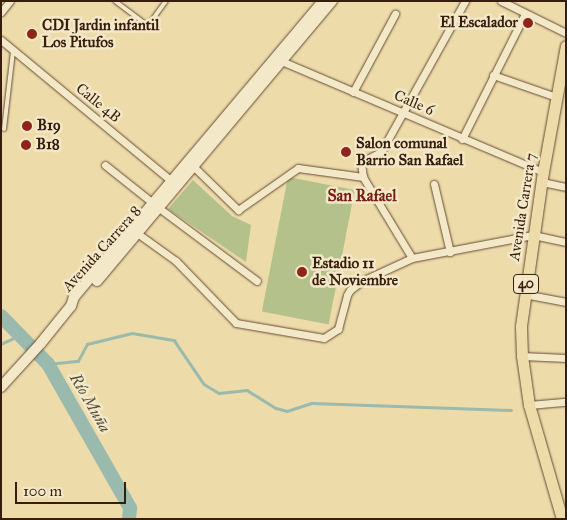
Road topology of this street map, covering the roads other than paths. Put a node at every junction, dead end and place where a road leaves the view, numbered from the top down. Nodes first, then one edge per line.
1 (10, 1) edge
2 (115, 1) edge
3 (166, 1) edge
4 (323, 1) edge
5 (332, 1) edge
6 (465, 1) edge
7 (501, 1) edge
8 (1, 12) edge
9 (395, 14) dead end
10 (525, 14) junction
11 (566, 33) edge
12 (1, 40) edge
13 (566, 46) edge
14 (13, 51) junction
15 (278, 60) junction
16 (493, 75) junction
17 (353, 92) junction
18 (556, 97) junction
19 (402, 112) junction
20 (4, 128) dead end
21 (462, 139) junction
22 (105, 165) dead end
23 (194, 166) junction
24 (363, 177) junction
25 (543, 177) junction
26 (174, 183) junction
27 (434, 184) dead end
28 (566, 187) edge
29 (156, 205) junction
30 (137, 233) junction
31 (533, 236) junction
32 (566, 242) edge
33 (450, 252) junction
34 (412, 258) junction
35 (257, 281) dead end
36 (524, 294) junction
37 (566, 302) edge
38 (71, 306) junction
39 (522, 356) junction
40 (566, 358) edge
41 (1, 387) edge
42 (566, 402) edge
43 (529, 405) junction
44 (562, 519) edge

1 - 8 street
2 - 3 lane
4 - 15 street, Avenida Carrera 8
5 - 15 street, Avenida Carrera 8
6 - 19 street
7 - 10 street
9 - 17 street
10 - 11 street
10 - 16 street
12 - 14 street, Calle 4B
13 - 18 main road, Avenida Carrera 7 / 40
14 - 20 lane
14 - 26 street, Calle 4B
15 - 17 street, Calle 6
15 - 23 street, Avenida Carrera 8
15 - 26 street, Avenida Carrera 8
16 - 18 street
16 - 21 street
17 - 19 street, Calle 6
18 - 25 main road, Avenida Carrera 7 / 40
19 - 21 street, Calle 6
19 - 24 street
21 - 25 street, Calle 6
22 - 29 street
23 - 24 street
23 - 26 street, Avenida Carrera 8
24 - 34 street
25 - 28 street, Calle 6
25 - 31 main road, Avenida Carrera 7 / 40
26 - 29 street, Avenida Carrera 8
27 - 33 street
29 - 30 street, Avenida Carrera 8
29 - 35 street
29 - 38 street, Avenida Carrera 8
30 - 34 street
30 - 38 street, Avenida Carrera 8
31 - 32 street
31 - 33 street
31 - 36 main road, Avenida Carrera 7 / 40
33 - 34 street
36 - 37 street
36 - 39 main road, Avenida Carrera 7 / 40
38 - 41 street
39 - 40 street
39 - 43 main road, Avenida Carrera 7 / 40
42 - 43 street
43 - 44 main road, Avenida Carrera 7 / 40

